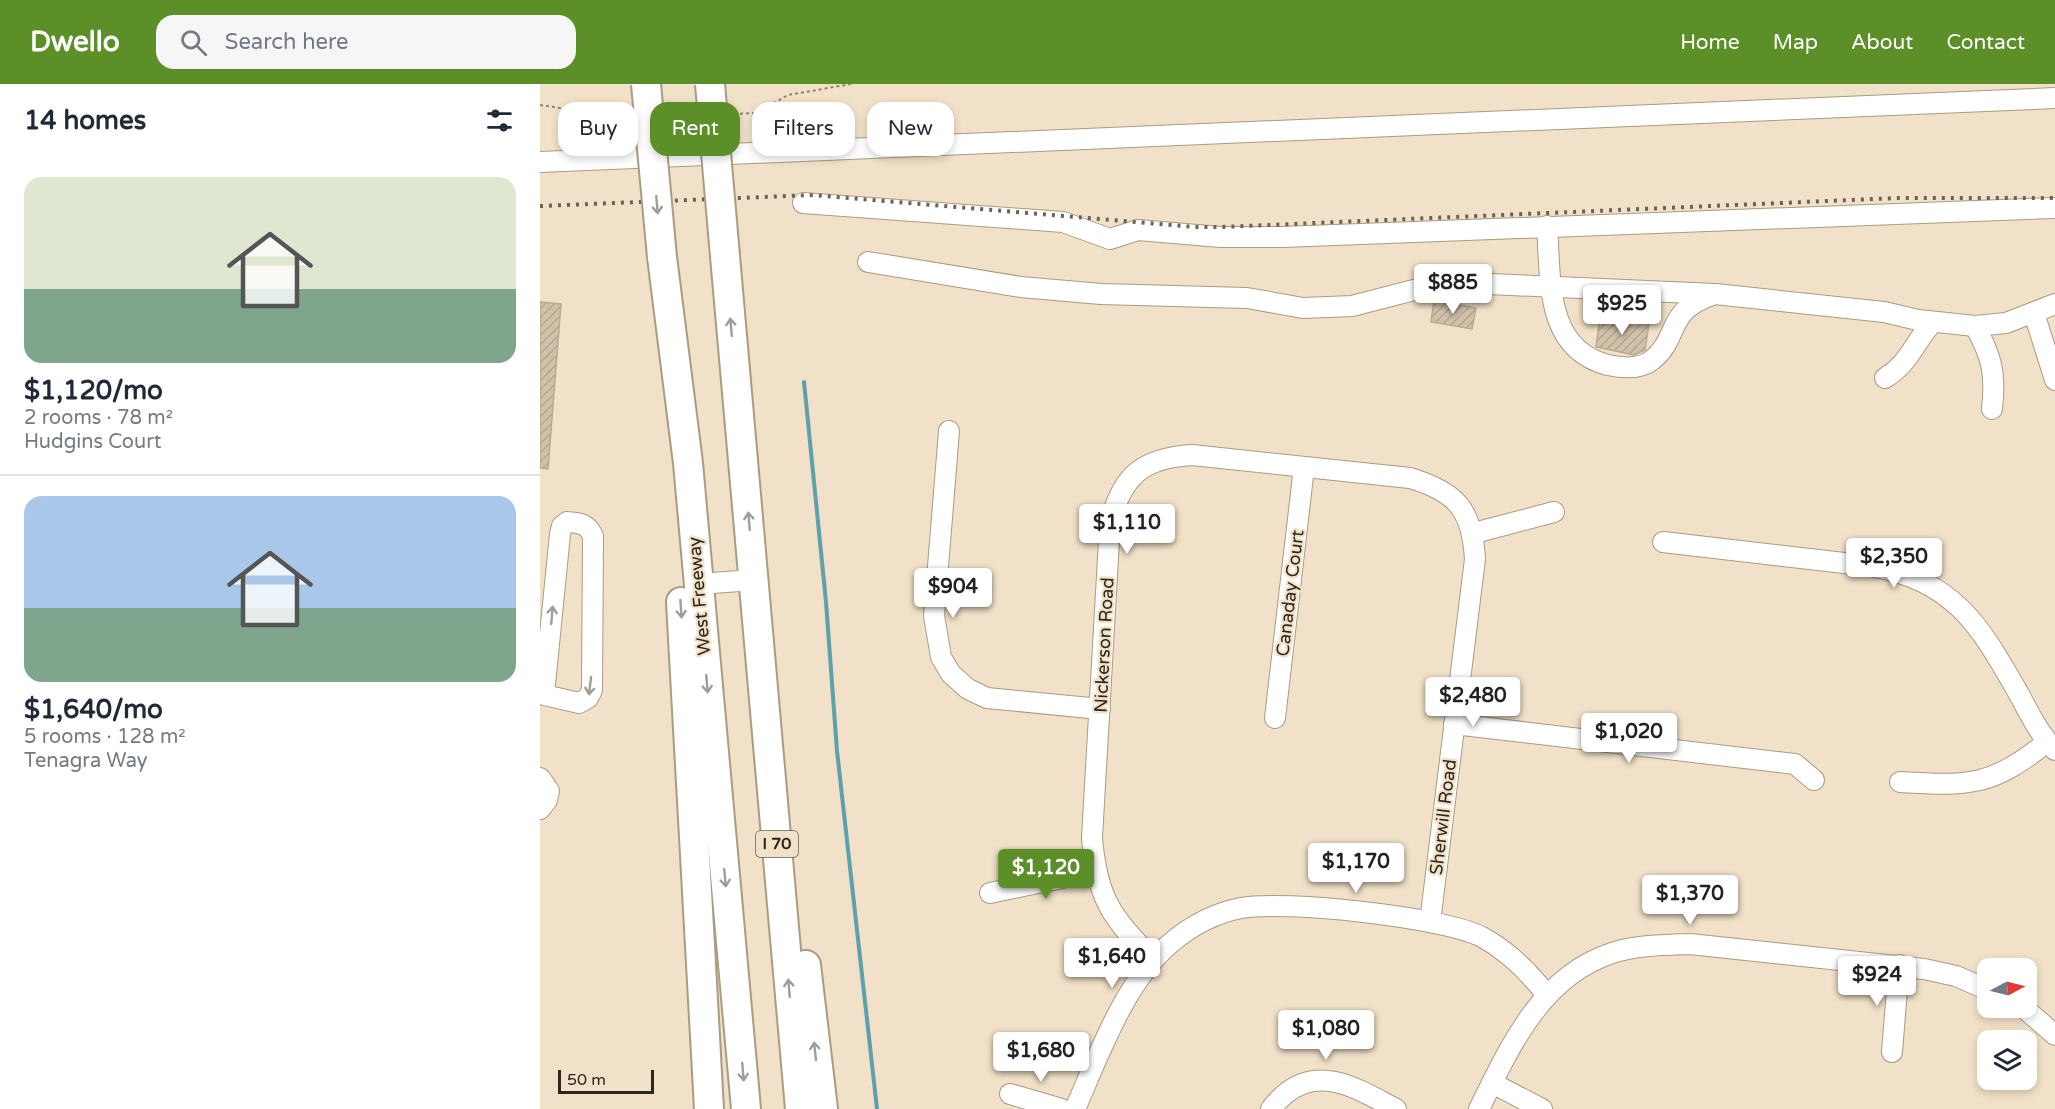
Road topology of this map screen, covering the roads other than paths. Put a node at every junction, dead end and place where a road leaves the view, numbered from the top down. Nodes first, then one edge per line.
1 (646, 84) edge
2 (710, 84) edge
3 (2055, 98) edge
4 (540, 162) edge
5 (803, 203) dead end
6 (2055, 208) edge
7 (1547, 226) junction
8 (662, 257) junction
9 (868, 262) dead end
10 (1551, 288) junction
11 (1715, 294) junction
12 (2055, 304) edge
13 (2034, 313) junction
14 (1933, 322) junction
15 (1975, 326) junction
16 (1885, 378) dead end
17 (2055, 380) edge
18 (1992, 409) dead end
19 (949, 431) dead end
20 (1304, 467) junction
21 (1554, 512) dead end
22 (1474, 533) junction
23 (1663, 542) dead end
24 (754, 580) junction
25 (698, 584) junction
26 (542, 694) edge
27 (1100, 709) junction
28 (1275, 718) dead end
29 (1454, 724) junction
30 (2051, 746) edge
31 (540, 778) edge
32 (1814, 780) dead end
33 (1900, 782) dead end
34 (540, 809) edge
35 (695, 827) junction
36 (1095, 871) junction
37 (990, 893) dead end
38 (1430, 922) junction
39 (1153, 959) junction
40 (1899, 965) junction
41 (1977, 985) edge
42 (1546, 994) junction
43 (2035, 1018) edge
44 (2055, 1035) edge
45 (1892, 1052) dead end
46 (1492, 1083) junction
47 (1010, 1094) dead end
48 (709, 1109) edge
49 (723, 1109) edge
50 (746, 1109) edge
51 (800, 1109) edge
52 (823, 1109) edge
53 (1062, 1109) edge
54 (1075, 1109) edge
55 (1271, 1109) edge
56 (1396, 1109) edge
57 (1479, 1109) edge
58 (1542, 1109) edge

1 -> 8 highway, West Freeway, bridge
24 -> 2 highway, I 70, bridge
3 - 4 street
5 - 7 street
6 - 7 street
7 - 10 street
8 - 25 highway, West Freeway
8 -> 35 highway
9 - 10 street
10 - 11 street
10 - 11 street
11 - 14 street
12 - 13 street
13 - 15 street
13 - 17 street
14 - 15 street
14 - 16 street
15 - 18 street
19 - 27 street
20 - 22 street, Nickerson Road
20 - 27 street, Nickerson Road
20 - 28 street, Canaday Court
21 - 22 street
22 - 29 street, Sherwill Road
23 - 30 street
24 - 25 street
51 -> 24 highway, I 70
52 -> 24 highway
25 -> 50 highway, West Freeway
26 -> 26 street
27 - 36 street, Nickerson Road
29 - 32 street
29 - 38 street, Sherwill Road
30 - 33 street
31 - 34 street
35 - 48 highway
35 - 49 highway
36 - 37 street
36 - 39 street, Nickerson Road
38 - 39 street
38 - 42 street
39 - 54 street
40 - 41 street
40 - 42 street
40 - 45 street
42 - 46 street
43 - 44 street
46 - 57 street
46 - 58 street
47 - 53 street
55 - 56 street

